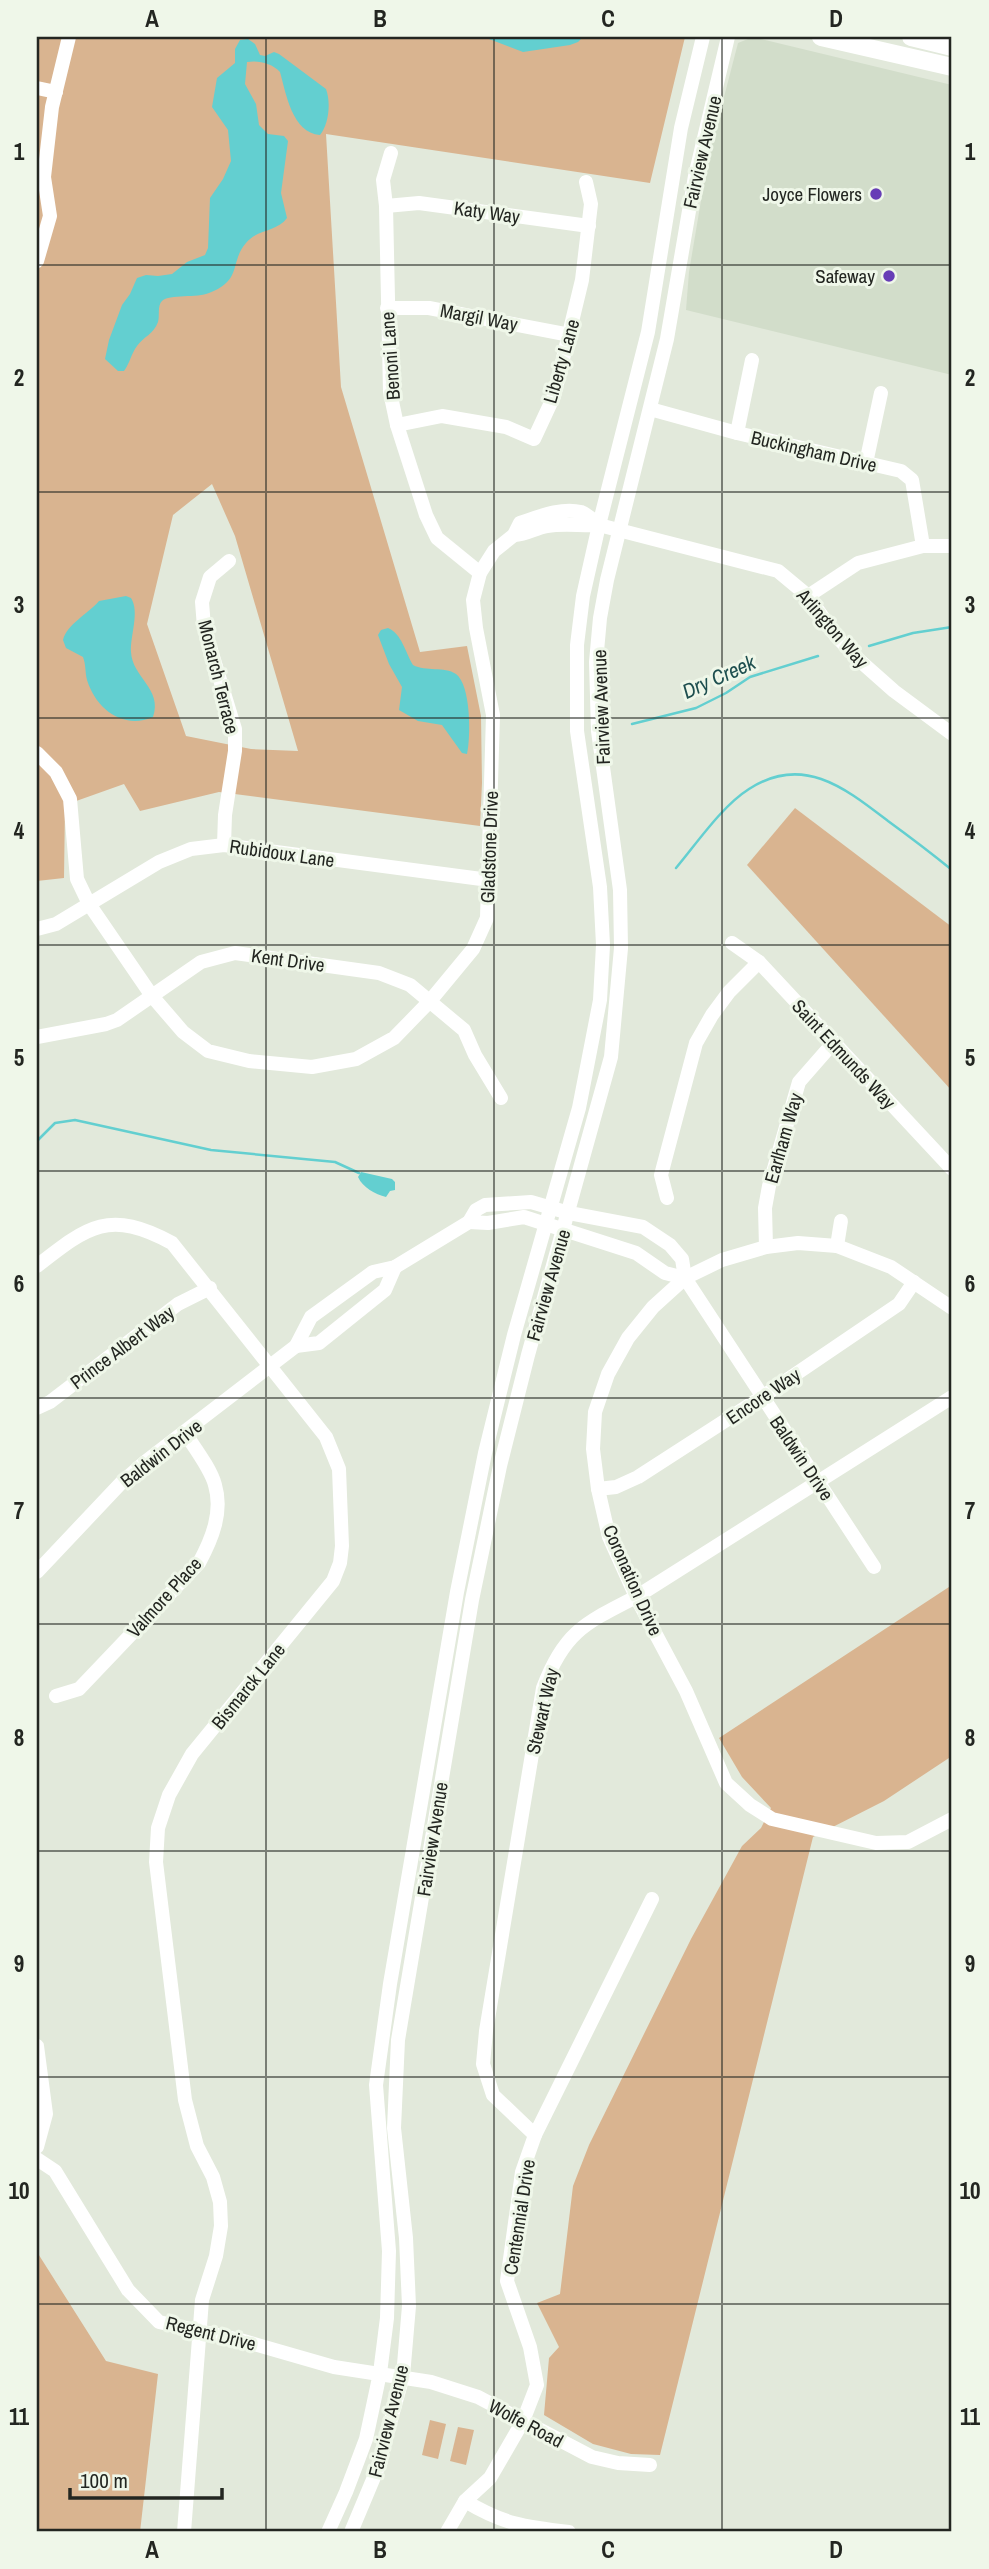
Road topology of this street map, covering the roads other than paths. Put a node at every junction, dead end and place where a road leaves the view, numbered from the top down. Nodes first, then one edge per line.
1 (69, 37) edge
2 (703, 37) edge
3 (729, 37) edge
4 (821, 37) edge
5 (911, 37) edge
6 (952, 47) edge
7 (952, 66) edge
8 (37, 88) edge
9 (56, 92) junction
10 (44, 105) edge
11 (391, 153) dead end
12 (586, 182) dead end
13 (40, 183) edge
14 (386, 206) junction
15 (589, 226) junction
16 (37, 261) edge
17 (387, 308) junction
18 (570, 335) junction
19 (752, 360) dead end
20 (881, 393) dead end
21 (650, 409) junction
22 (397, 425) junction
23 (737, 433) junction
24 (866, 463) junction
25 (599, 526) junction
26 (619, 530) junction
27 (923, 546) junction
28 (952, 546) edge
29 (229, 561) dead end
30 (480, 573) junction
31 (808, 596) junction
32 (952, 734) edge
33 (37, 753) edge
34 (224, 845) junction
35 (489, 880) junction
36 (89, 904) junction
37 (37, 929) edge
38 (732, 943) dead end
39 (759, 962) junction
40 (152, 996) junction
41 (430, 1000) junction
42 (37, 1037) edge
43 (834, 1042) junction
44 (501, 1098) dead end
45 (952, 1169) edge
46 (667, 1198) dead end
47 (550, 1208) junction
48 (569, 1213) junction
49 (841, 1221) dead end
50 (469, 1222) junction
51 (545, 1225) junction
52 (564, 1230) junction
53 (837, 1246) junction
54 (766, 1247) junction
55 (37, 1266) edge
56 (395, 1267) junction
57 (685, 1278) junction
58 (914, 1282) junction
59 (210, 1288) junction
60 (952, 1308) edge
61 (296, 1346) junction
62 (271, 1366) junction
63 (952, 1396) edge
64 (762, 1397) junction
65 (37, 1408) edge
66 (185, 1433) junction
67 (819, 1481) junction
68 (598, 1489) junction
69 (874, 1567) dead end
70 (37, 1572) edge
71 (636, 1597) junction
72 (56, 1696) dead end
73 (952, 1819) edge
74 (652, 1899) dead end
75 (37, 2046) edge
76 (536, 2135) junction
77 (37, 2147) edge
78 (37, 2159) edge
79 (200, 2331) junction
80 (380, 2374) junction
81 (403, 2376) junction
82 (523, 2421) junction
83 (650, 2465) dead end
84 (465, 2501) junction
85 (184, 2532) edge
86 (328, 2532) edge
87 (351, 2532) edge
88 (447, 2532) edge
89 (569, 2532) edge

1 - 9 street
2 - 25 street, Fairview Avenue
3 - 21 street, Fairview Avenue
4 - 7 main road
5 - 6 main road
8 - 9 street
9 - 10 street
10 - 13 street
11 - 14 street, Benoni Lane
12 - 15 street, Liberty Lane
13 - 16 street
14 - 15 street, Katy Way
14 - 17 street, Benoni Lane
15 - 18 street, Liberty Lane
17 - 18 street, Margil Way
17 - 22 street, Benoni Lane
18 - 22 street, Liberty Lane
19 - 23 street
20 - 24 street
21 - 23 street, Buckingham Drive
21 - 26 street, Fairview Avenue
22 - 30 street, Benoni Lane
23 - 24 street, Buckingham Drive
24 - 27 street, Buckingham Drive
25 - 26 street, Arlington Way
25 - 30 street, Gladstone Drive
25 - 47 street, Fairview Avenue
26 - 31 street, Arlington Way
26 - 48 street, Fairview Avenue
27 - 28 street
27 - 31 street
29 - 34 street, Monarch Terrace
30 - 35 street, Gladstone Drive
31 - 32 street, Arlington Way
33 - 36 street, Gladstone Drive
34 - 35 street, Rubidoux Lane
34 - 36 street, Rubidoux Lane
35 - 41 street, Gladstone Drive
36 - 37 street, Rubidoux Lane
36 - 40 street, Gladstone Drive
38 - 39 street, Saint Edmunds Way
39 - 43 street, Saint Edmunds Way
39 - 46 street
40 - 41 street, Kent Drive
40 - 41 street, Gladstone Drive
40 - 42 street, Kent Drive
41 - 44 street, Kent Drive
43 - 45 street, Saint Edmunds Way
43 - 54 street, Earlham Way
47 - 48 street, Baldwin Drive
47 - 50 street, Baldwin Drive
47 - 51 street, Fairview Avenue
48 - 52 street, Fairview Avenue
48 - 57 street, Baldwin Drive
49 - 53 street
50 - 51 street, Baldwin Drive
50 - 56 street, Baldwin Drive
51 - 52 street, Baldwin Drive
51 - 80 street, Fairview Avenue
52 - 57 street, Baldwin Drive
52 - 81 street, Fairview Avenue
53 - 54 street, Coronation Drive
53 - 58 street, Coronation Drive
54 - 57 street, Coronation Drive
55 - 59 street, Bismarck Lane
56 - 61 street, Baldwin Drive
56 - 61 street, Baldwin Drive
57 - 64 street, Baldwin Drive
57 - 68 street, Coronation Drive
58 - 60 street, Coronation Drive
58 - 64 street, Encore Way
59 - 62 street, Bismarck Lane
59 - 65 street, Prince Albert Way
61 - 62 street, Baldwin Drive
62 - 66 street, Baldwin Drive
62 - 79 street, Bismarck Lane
63 - 67 street, Stewart Way
64 - 67 street, Baldwin Drive
64 - 68 street, Encore Way
66 - 70 street, Baldwin Drive
66 - 72 street, Valmore Place
67 - 69 street, Baldwin Drive
67 - 71 street, Stewart Way
68 - 71 street, Coronation Drive
71 - 73 street, Coronation Drive
71 - 76 street, Stewart Way
74 - 76 street, Centennial Drive
75 - 77 street
76 - 82 street, Centennial Drive
78 - 79 street, Regent Drive
79 - 80 street, Regent Drive
79 - 85 street, Bismarck Lane
80 - 81 street, Regent Drive
80 - 86 street, Fairview Avenue
81 - 82 street, Wolfe Road
81 - 87 street, Fairview Avenue
82 - 83 street, Wolfe Road
82 - 84 street, Centennial Drive
84 - 88 street, Centennial Drive
84 - 89 street

